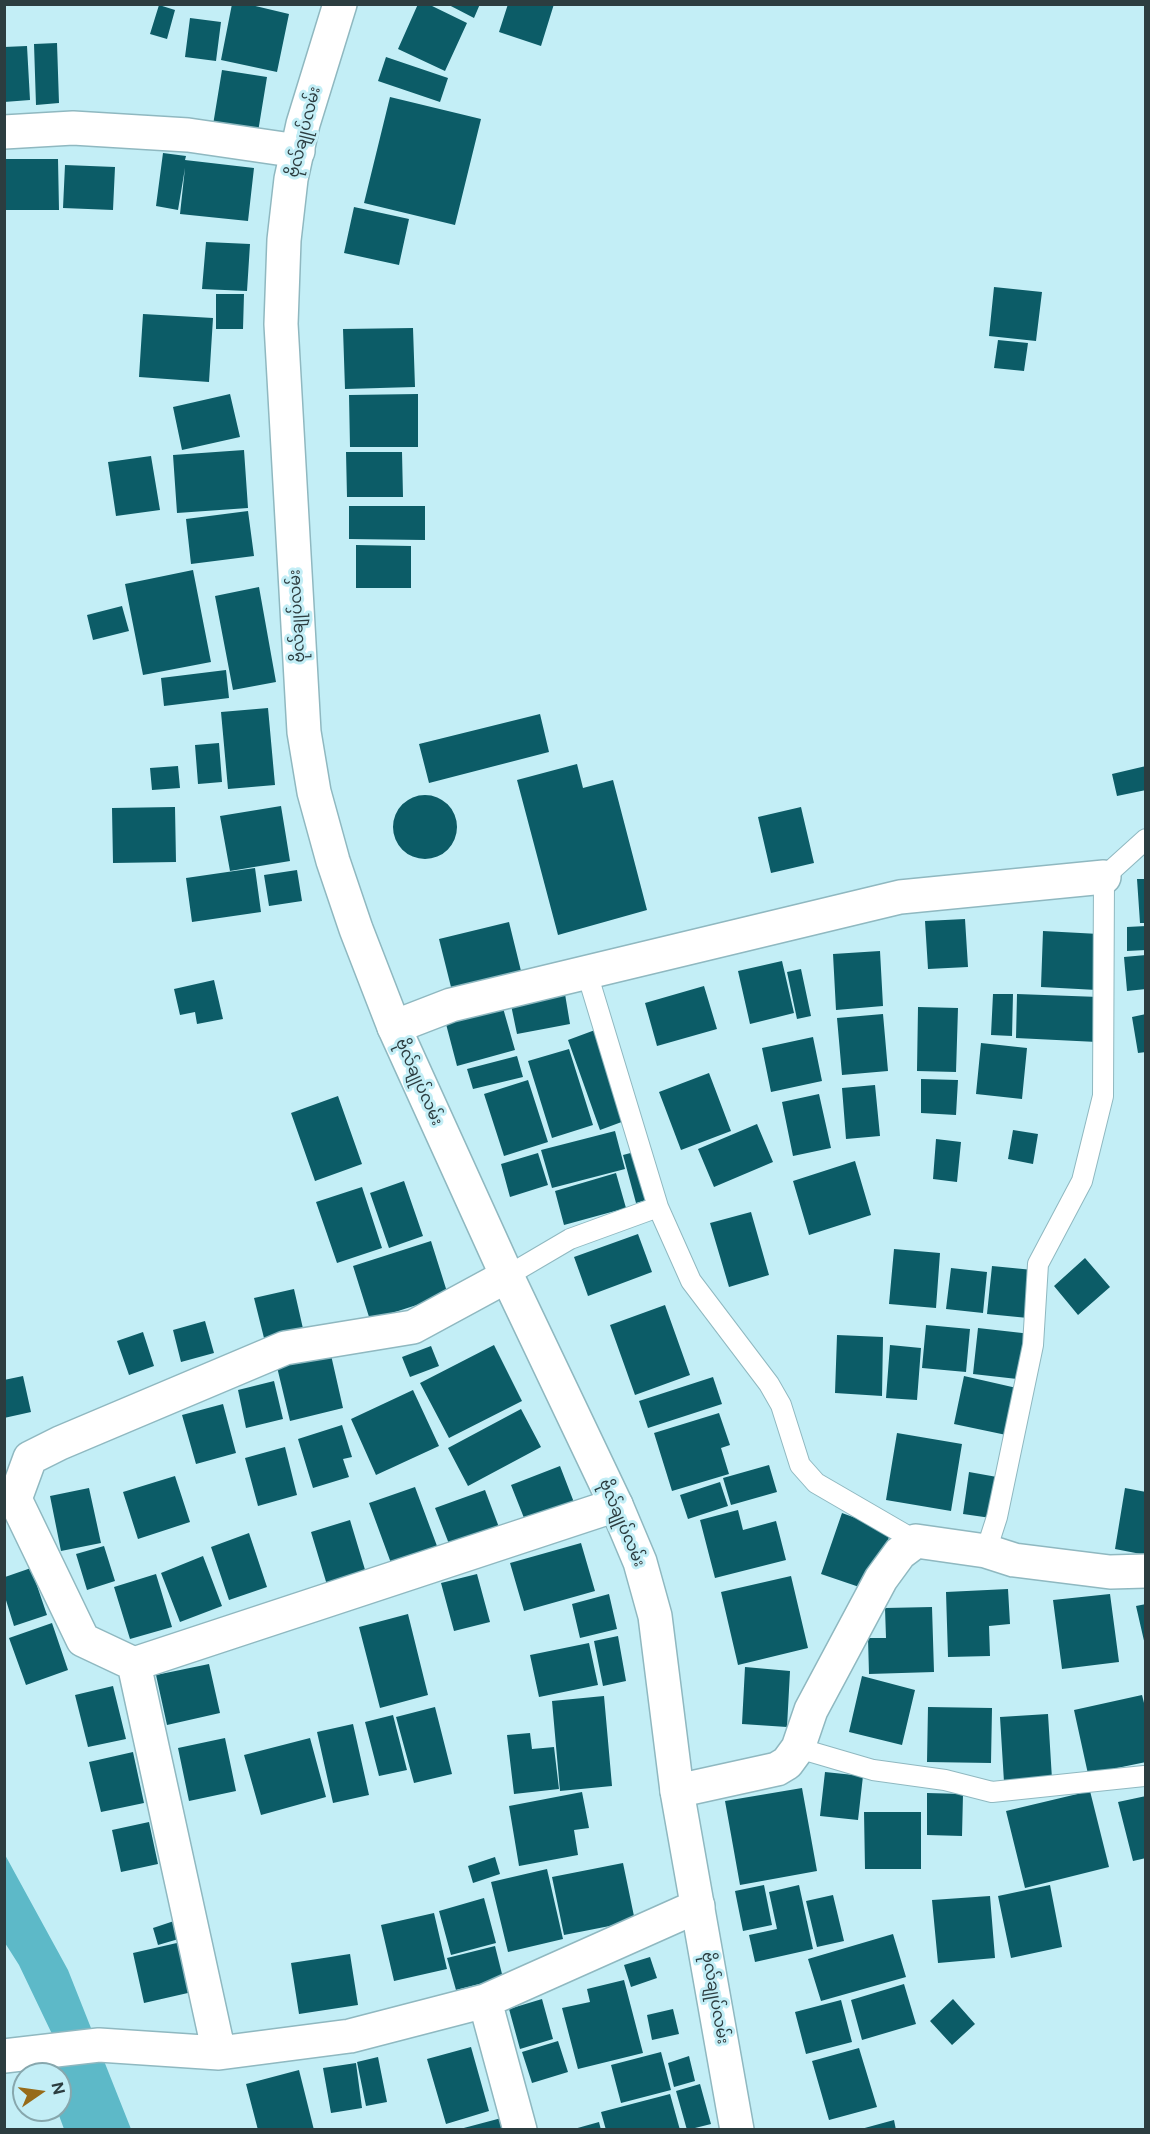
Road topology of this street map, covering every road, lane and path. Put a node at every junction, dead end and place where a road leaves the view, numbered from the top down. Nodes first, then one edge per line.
1 (340, 4) edge
2 (4, 132) edge
3 (298, 151) junction
4 (1146, 839) edge
5 (1104, 878) junction
6 (587, 974) junction
7 (394, 1028) junction
8 (658, 1207) junction
9 (507, 1276) junction
10 (616, 1505) junction
11 (916, 1541) junction
12 (986, 1551) junction
13 (1146, 1572) edge
14 (134, 1664) junction
15 (798, 1748) junction
16 (1144, 1776) dead end
17 (677, 1791) junction
18 (698, 1906) junction
19 (485, 2001) junction
20 (219, 2053) junction
21 (4, 2056) edge
22 (520, 2130) edge
23 (737, 2130) edge

1 - 3 street, ဗိုလ်‌ချုပ်‌လမ်း
2 - 3 street
3 - 7 street, ဗိုလ်‌ချုပ်‌လမ်း
4 - 5 lane
5 - 6 street
5 - 12 lane
6 - 7 street
6 - 8 lane
7 - 9 street, ဗိုလ်‌ချုပ်‌လမ်း
8 - 9 lane
8 - 11 lane
9 - 10 street, ဗိုလ်‌ချုပ်‌လမ်း
9 - 14 street
10 - 14 street
10 - 17 street, ဗိုလ်‌ချုပ်‌လမ်း
11 - 12 street
11 - 15 street
12 - 13 street
14 - 20 street
15 - 16 lane
15 - 17 street
17 - 18 street, ဗိုလ်‌ချုပ်‌လမ်း
18 - 19 street
18 - 23 street, ဗိုလ်‌ချုပ်‌လမ်း
19 - 20 street
19 - 22 street
20 - 21 street

